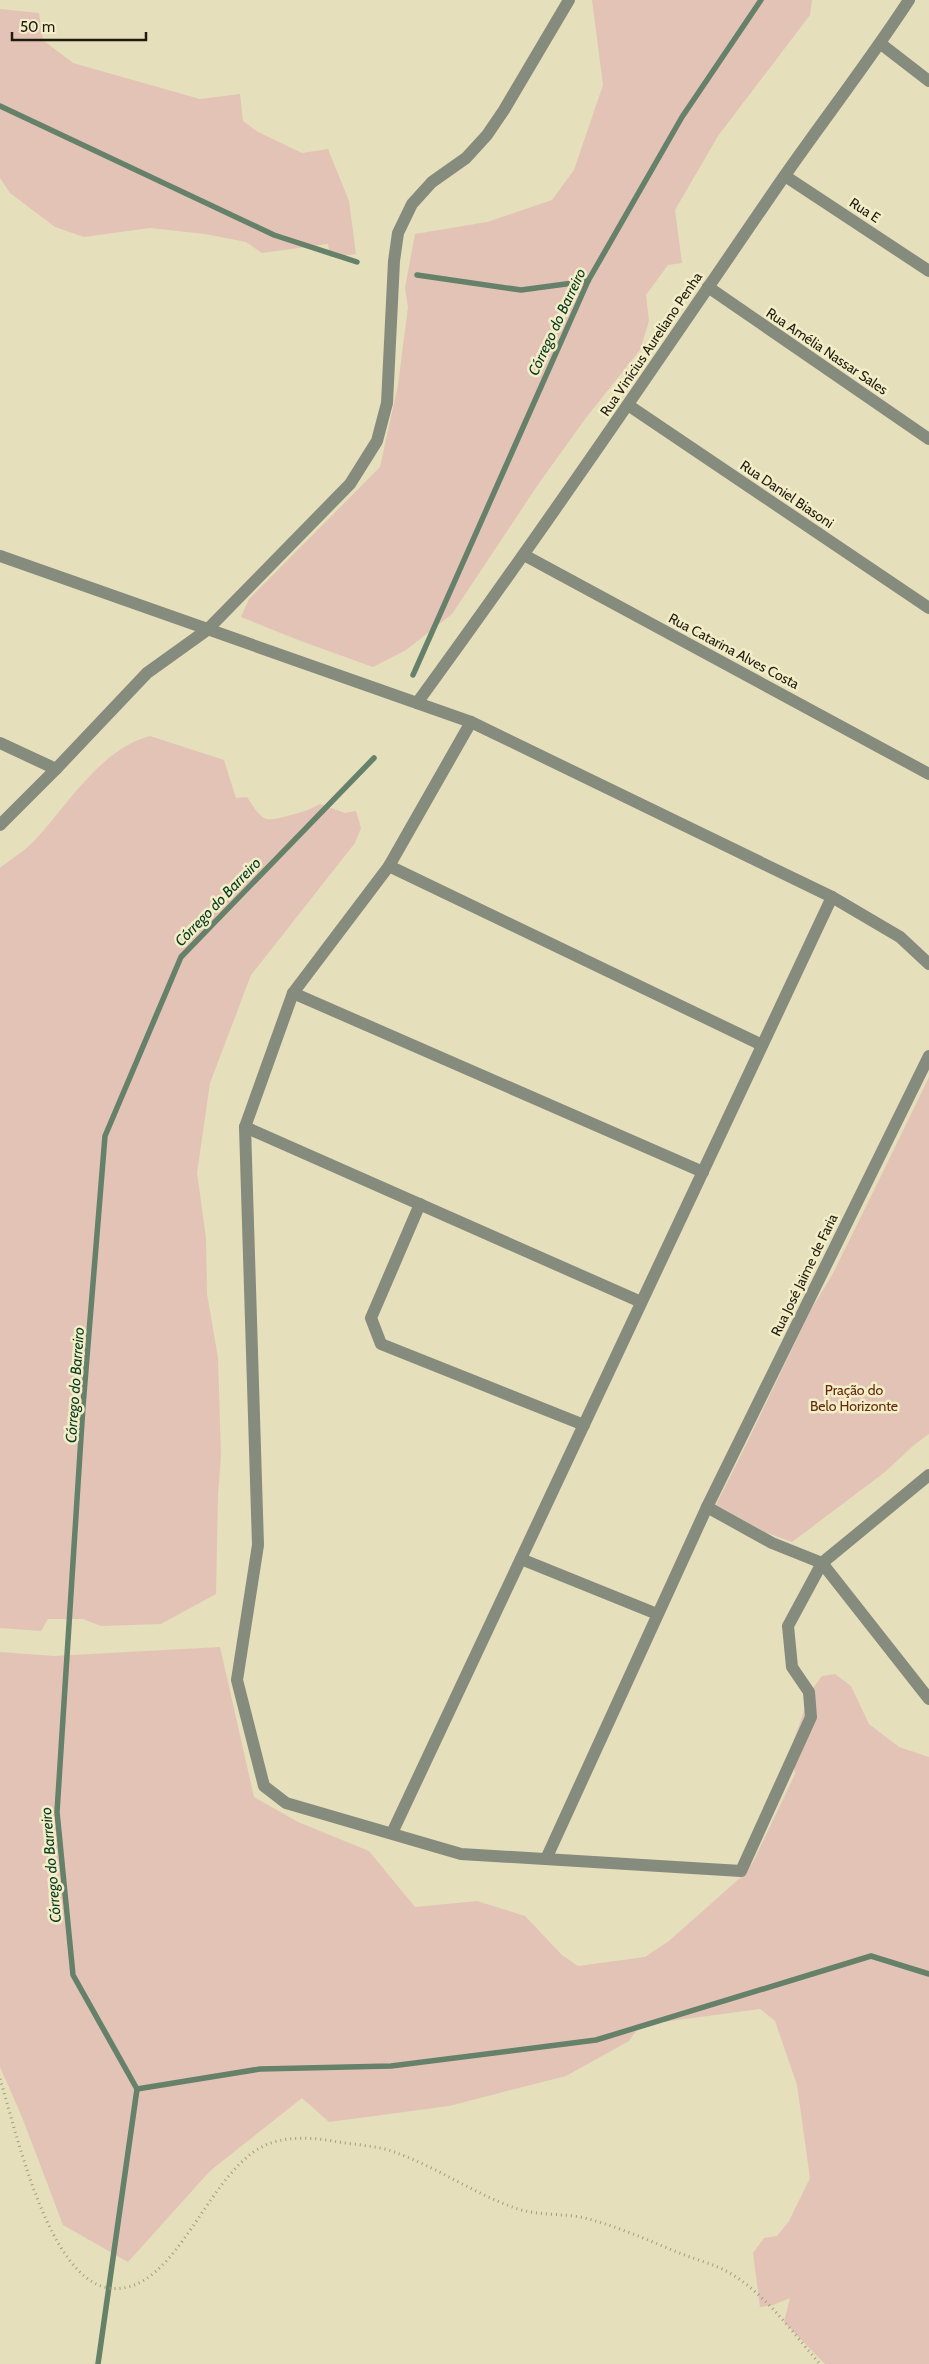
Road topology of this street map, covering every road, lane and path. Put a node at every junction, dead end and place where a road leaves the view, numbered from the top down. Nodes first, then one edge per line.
1 (569, 0) edge
2 (909, 0) edge
3 (881, 44) junction
4 (929, 80) edge
5 (785, 176) junction
6 (929, 270) edge
7 (708, 287) junction
8 (628, 405) junction
9 (929, 439) edge
10 (524, 555) junction
11 (0, 556) edge
12 (929, 608) edge
13 (207, 630) junction
14 (417, 703) junction
15 (471, 722) junction
16 (0, 743) edge
17 (56, 769) junction
18 (929, 774) edge
19 (0, 825) edge
20 (389, 866) junction
21 (832, 897) junction
22 (929, 964) edge
23 (293, 993) junction
24 (762, 1045) junction
25 (929, 1056) edge
26 (245, 1127) junction
27 (703, 1172) junction
28 (420, 1204) junction
29 (641, 1302) junction
30 (584, 1425) junction
31 (929, 1475) edge
32 (706, 1507) junction
33 (521, 1559) junction
34 (822, 1564) junction
35 (657, 1614) junction
36 (929, 1699) edge
37 (392, 1833) junction
38 (546, 1859) junction
39 (0, 2079) edge
40 (820, 2364) edge

1 - 13 street
2 - 3 street, Rua Vinícius Aureliano Penha
3 - 4 street
3 - 5 street, Rua Vinícius Aureliano Penha
5 - 6 street, Rua E
5 - 7 street, Rua Vinícius Aureliano Penha
7 - 8 street, Rua Vinícius Aureliano Penha
7 - 9 street, Rua Amélia Nassar Sales
8 - 10 street, Rua Vinícius Aureliano Penha
8 - 12 street, Rua Daniel Biasoni
10 - 14 street, Rua Vinícius Aureliano Penha
10 - 18 street, Rua Catarina Alves Costa
11 - 13 street
13 - 14 street
13 - 17 street
14 - 15 street
15 - 20 street
15 - 21 street
16 - 17 street
17 - 19 street
20 - 23 street
20 - 24 street
21 - 22 street
21 - 24 street
23 - 26 street
23 - 27 street
24 - 27 street
25 - 32 street, Rua José Jaime de Faria
26 - 28 street
26 - 37 street
27 - 29 street
28 - 29 street
28 - 30 street
29 - 30 street
30 - 33 street
31 - 34 street
32 - 34 street
32 - 35 street, Rua José Jaime de Faria
33 - 35 street
33 - 37 street
34 - 36 street
34 - 38 street
35 - 38 street, Rua José Jaime de Faria
37 - 38 street
39 - 40 path

